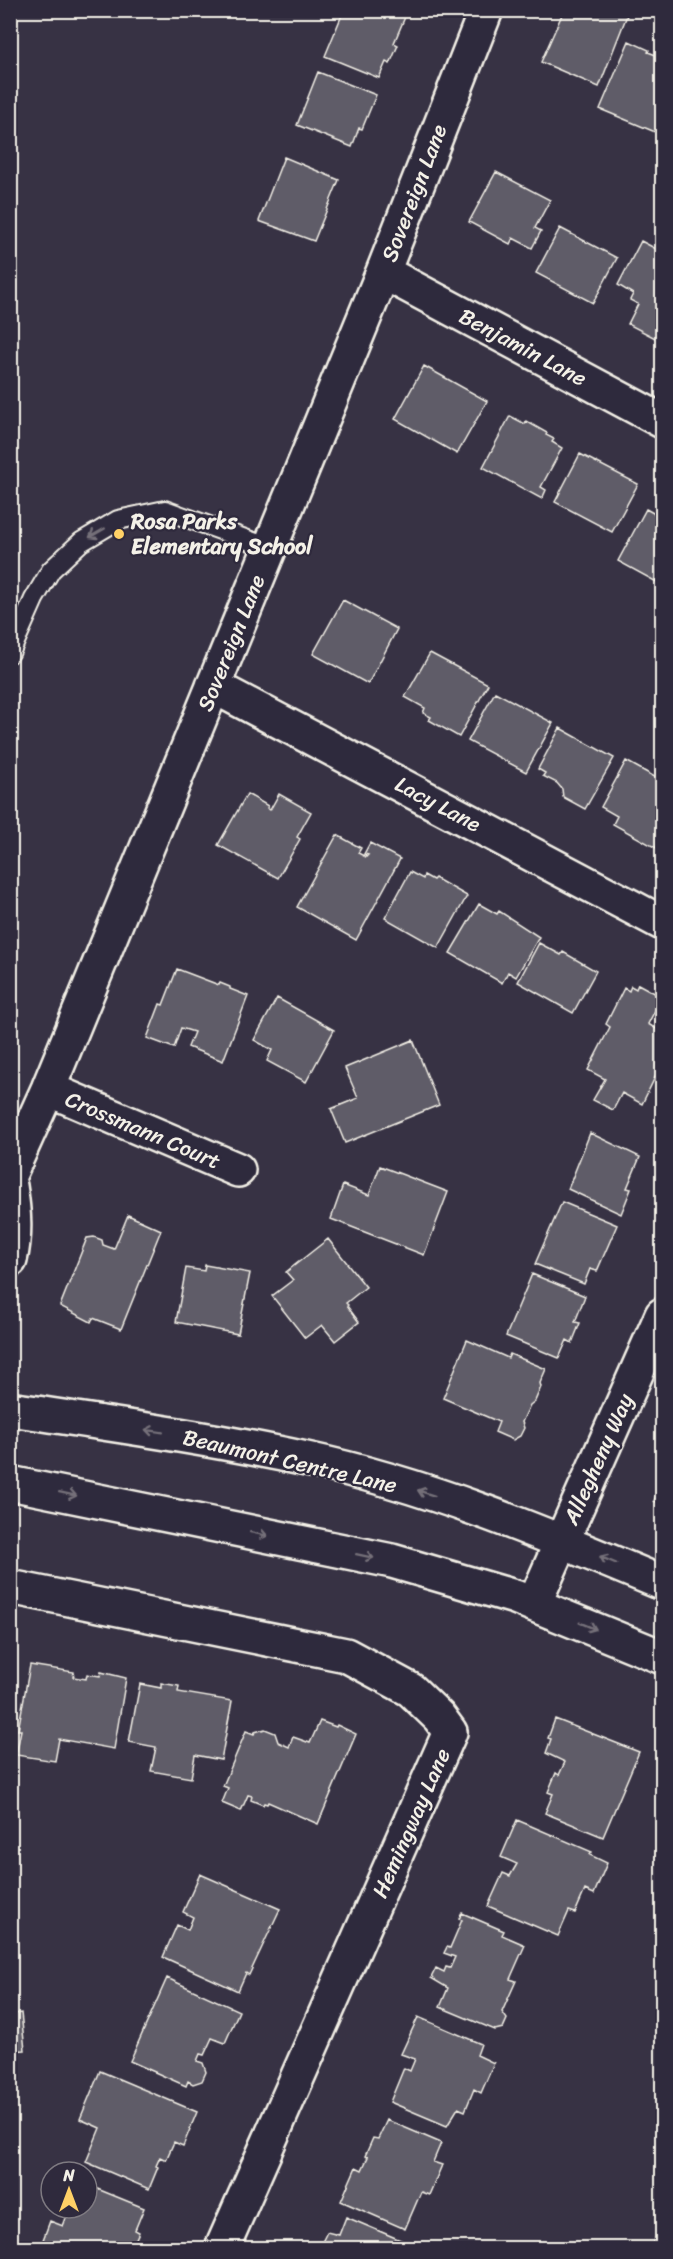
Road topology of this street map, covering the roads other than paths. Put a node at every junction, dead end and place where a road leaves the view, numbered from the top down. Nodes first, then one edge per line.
1 (486, 10) edge
2 (383, 272) junction
3 (663, 421) edge
4 (270, 548) junction
5 (10, 653) edge
6 (213, 686) junction
7 (663, 922) edge
8 (48, 1089) junction
9 (238, 1170) dead end
10 (10, 1173) edge
11 (10, 1186) edge
12 (10, 1260) edge
13 (663, 1315) edge
14 (10, 1409) edge
15 (10, 1483) edge
16 (561, 1540) junction
17 (663, 1582) edge
18 (10, 1587) edge
19 (534, 1604) junction
20 (663, 1658) edge
21 (222, 2248) edge

1 - 2 street, Sovereign Lane
2 - 3 street, Benjamin Lane
2 - 4 street, Sovereign Lane
4 -> 5 lane
4 - 6 street, Sovereign Lane
6 - 7 street, Lacy Lane
6 - 8 street, Sovereign Lane
8 - 9 street, Crossmann Court
8 - 10 street, Sovereign Lane
11 - 12 street
13 - 16 street, Allegheny Way
16 -> 14 street, Beaumont Centre Lane
15 -> 19 street
17 -> 16 street, Beaumont Centre Lane
16 - 19 street, Allegheny Way
18 - 21 street, Hemingway Lane
19 -> 20 street

